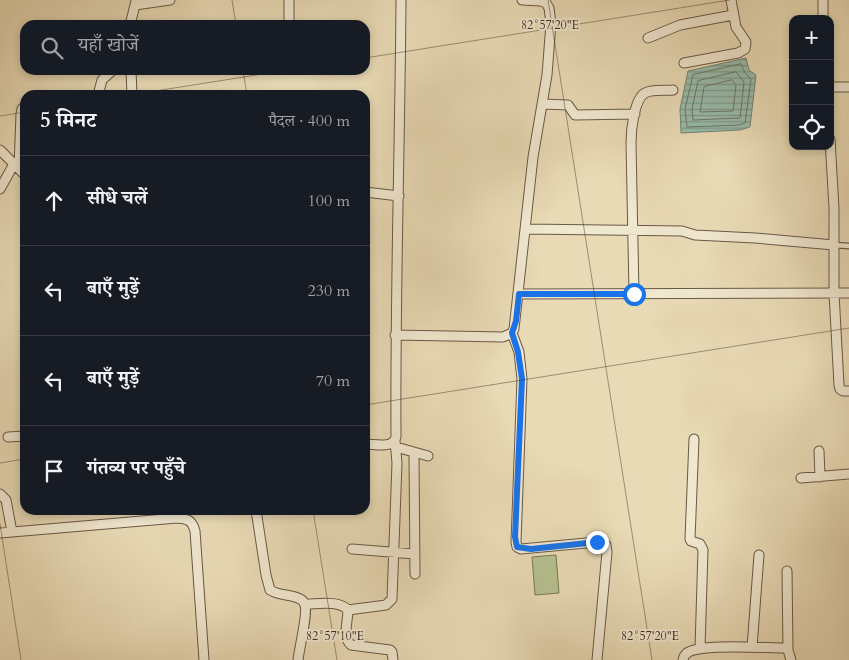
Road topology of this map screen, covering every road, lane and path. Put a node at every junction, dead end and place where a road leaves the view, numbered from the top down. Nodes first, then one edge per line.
1 (170, 0) edge
2 (289, 0) edge
3 (401, 0) edge
4 (522, 0) edge
5 (731, 0) edge
6 (823, 0) edge
7 (136, 2) edge
8 (733, 15) junction
9 (823, 15) edge
10 (131, 20) edge
11 (289, 20) edge
12 (648, 38) dead end
13 (684, 63) dead end
14 (108, 75) edge
15 (131, 75) edge
16 (834, 87) edge
17 (849, 87) edge
18 (99, 90) edge
19 (132, 90) edge
20 (674, 90) dead end
21 (542, 104) junction
22 (635, 114) junction
23 (0, 150) edge
24 (831, 150) edge
25 (19, 170) edge
26 (0, 189) edge
27 (370, 193) edge
28 (399, 196) junction
29 (526, 229) junction
30 (633, 231) junction
31 (834, 245) junction
32 (849, 246) edge
33 (834, 293) junction
34 (849, 293) edge
35 (519, 294) junction
36 (634, 294) junction
37 (512, 333) junction
38 (396, 335) junction
39 (849, 391) edge
40 (20, 436) edge
41 (8, 437) dead end
42 (694, 439) dead end
43 (370, 444) edge
44 (395, 444) junction
45 (819, 451) dead end
46 (414, 455) dead end
47 (428, 456) dead end
48 (849, 474) edge
49 (820, 477) junction
50 (801, 478) dead end
51 (0, 494) edge
52 (257, 515) edge
53 (12, 532) junction
54 (0, 533) edge
55 (352, 549) dead end
56 (394, 553) junction
57 (414, 554) junction
58 (759, 555) dead end
59 (787, 571) dead end
60 (415, 574) dead end
61 (305, 604) junction
62 (348, 610) junction
63 (752, 647) junction
64 (700, 648) junction
65 (788, 650) junction
66 (204, 660) edge
67 (298, 660) edge
68 (393, 660) edge
69 (597, 660) edge
70 (683, 660) edge
71 (790, 660) edge

1 - 7 street
2 - 11 street
3 - 28 street
4 - 21 street
5 - 8 street
6 - 9 street
7 - 10 street
8 - 12 street
8 - 13 street
14 - 18 street
15 - 19 street
16 - 17 street
20 - 22 street
21 - 22 street
21 - 29 street
22 - 30 street
23 - 25 street
24 - 31 street
25 - 26 street
27 - 28 street
28 - 38 street
29 - 30 street
29 - 35 street
30 - 31 street
30 - 36 street
31 - 32 lane
31 - 33 street
33 - 34 street
33 - 36 street
33 - 39 street
35 - 36 street
35 - 37 street
37 - 38 street
37 - 69 street
38 - 44 street
40 - 41 street
42 - 64 street
43 - 44 street
44 - 47 street
44 - 56 street
45 - 49 street
46 - 57 street
48 - 49 street
49 - 50 street
51 - 53 street
52 - 61 street
53 - 54 street
53 - 66 street
55 - 56 street
56 - 57 street
56 - 62 street
57 - 60 street
58 - 63 street
59 - 65 street
61 - 62 street
61 - 67 street
62 - 68 street
63 - 64 street
63 - 65 street
64 - 70 street
65 - 71 street

